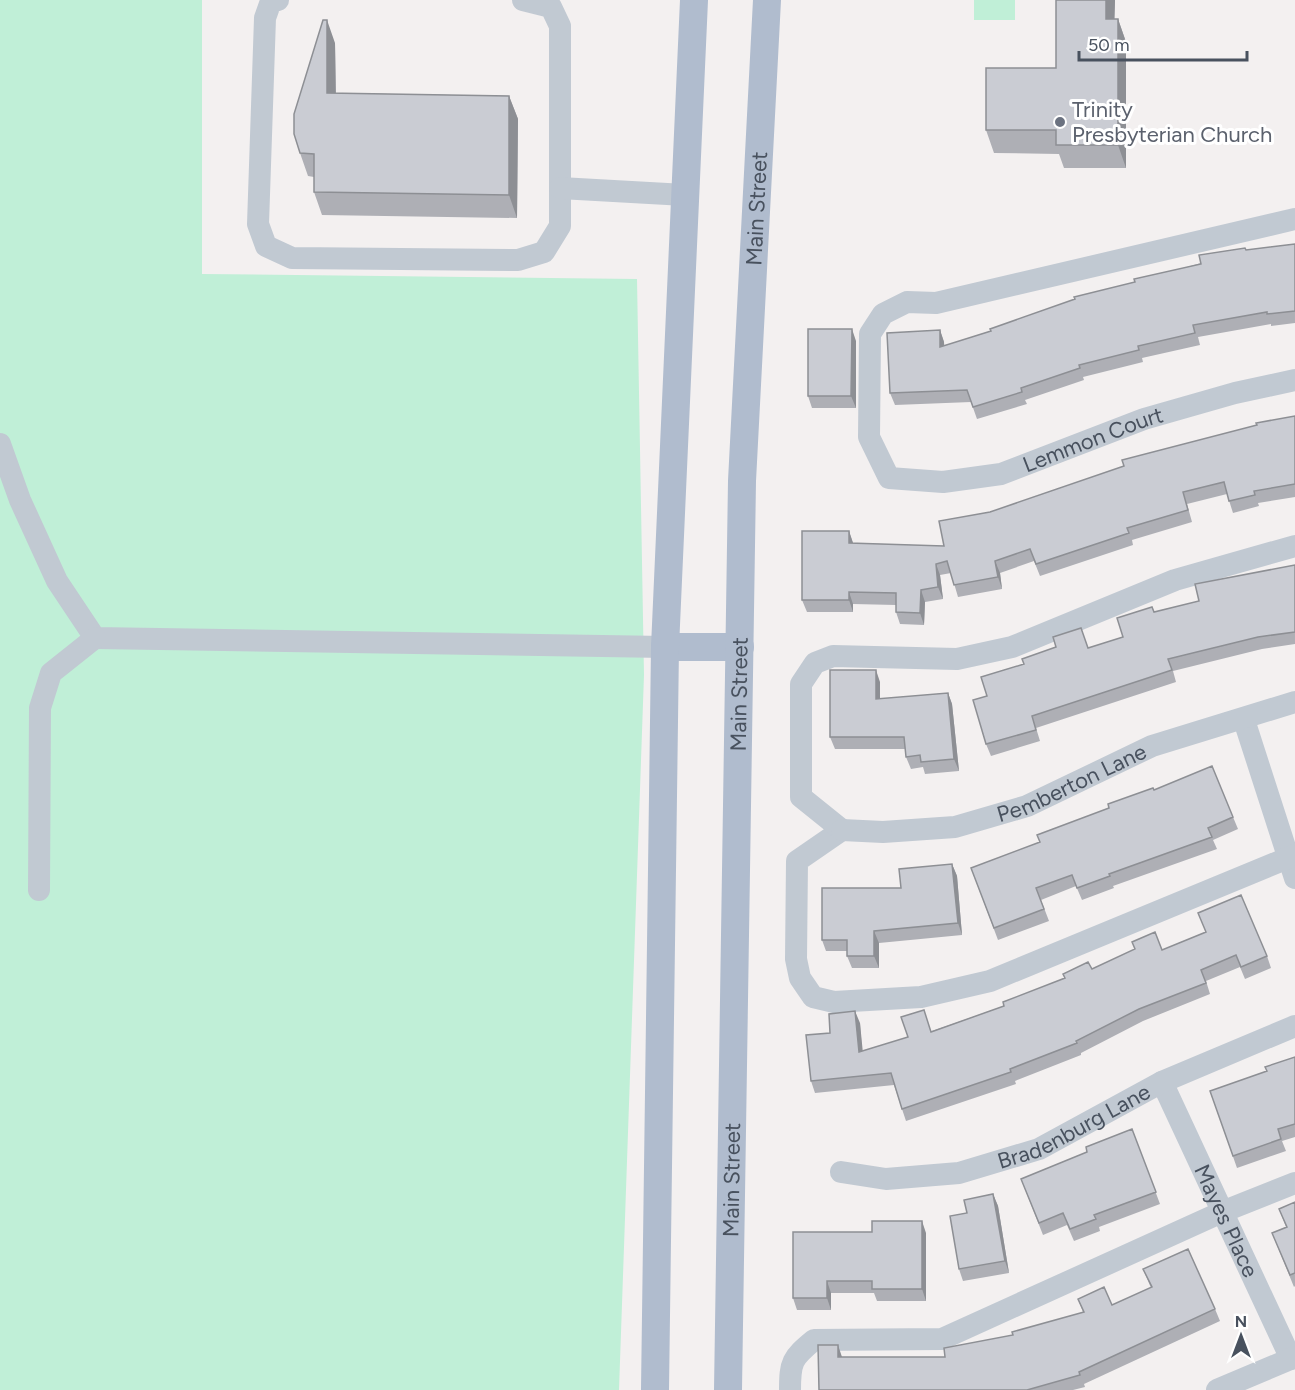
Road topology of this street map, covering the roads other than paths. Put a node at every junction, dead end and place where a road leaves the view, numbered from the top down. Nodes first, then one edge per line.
1 (278, 0) edge
2 (523, 0) edge
3 (694, 0) edge
4 (767, 0) edge
5 (560, 188) junction
6 (685, 195) junction
7 (1295, 219) edge
8 (1295, 380) edge
9 (0, 444) edge
10 (1295, 546) edge
11 (95, 638) junction
12 (665, 647) junction
13 (740, 647) junction
14 (1295, 702) edge
15 (1244, 720) junction
16 (842, 830) junction
17 (1293, 864) edge
18 (39, 890) dead end
19 (1295, 1026) edge
20 (1162, 1082) junction
21 (842, 1172) dead end
22 (1295, 1183) edge
23 (1222, 1212) junction
24 (1293, 1358) edge
25 (655, 1390) edge
26 (728, 1390) edge
27 (790, 1390) edge
28 (1216, 1390) edge

1 - 5 street
2 - 5 street
3 - 6 main road
4 - 13 main road, Main Street
5 - 6 street
6 - 12 main road
7 - 8 street, Lemmon Court
9 - 11 street
10 - 16 street
11 - 12 street
11 - 18 street
12 - 13 main road
12 - 25 main road
13 - 26 main road, Main Street
14 - 15 street, Pemberton Lane
15 - 16 street, Pemberton Lane
15 - 17 street
16 - 17 street
19 - 20 street, Bradenburg Lane
20 - 21 street, Bradenburg Lane
20 - 23 street, Mayes Place
22 - 23 street
23 - 24 street, Mayes Place
23 - 27 street
24 - 28 street

